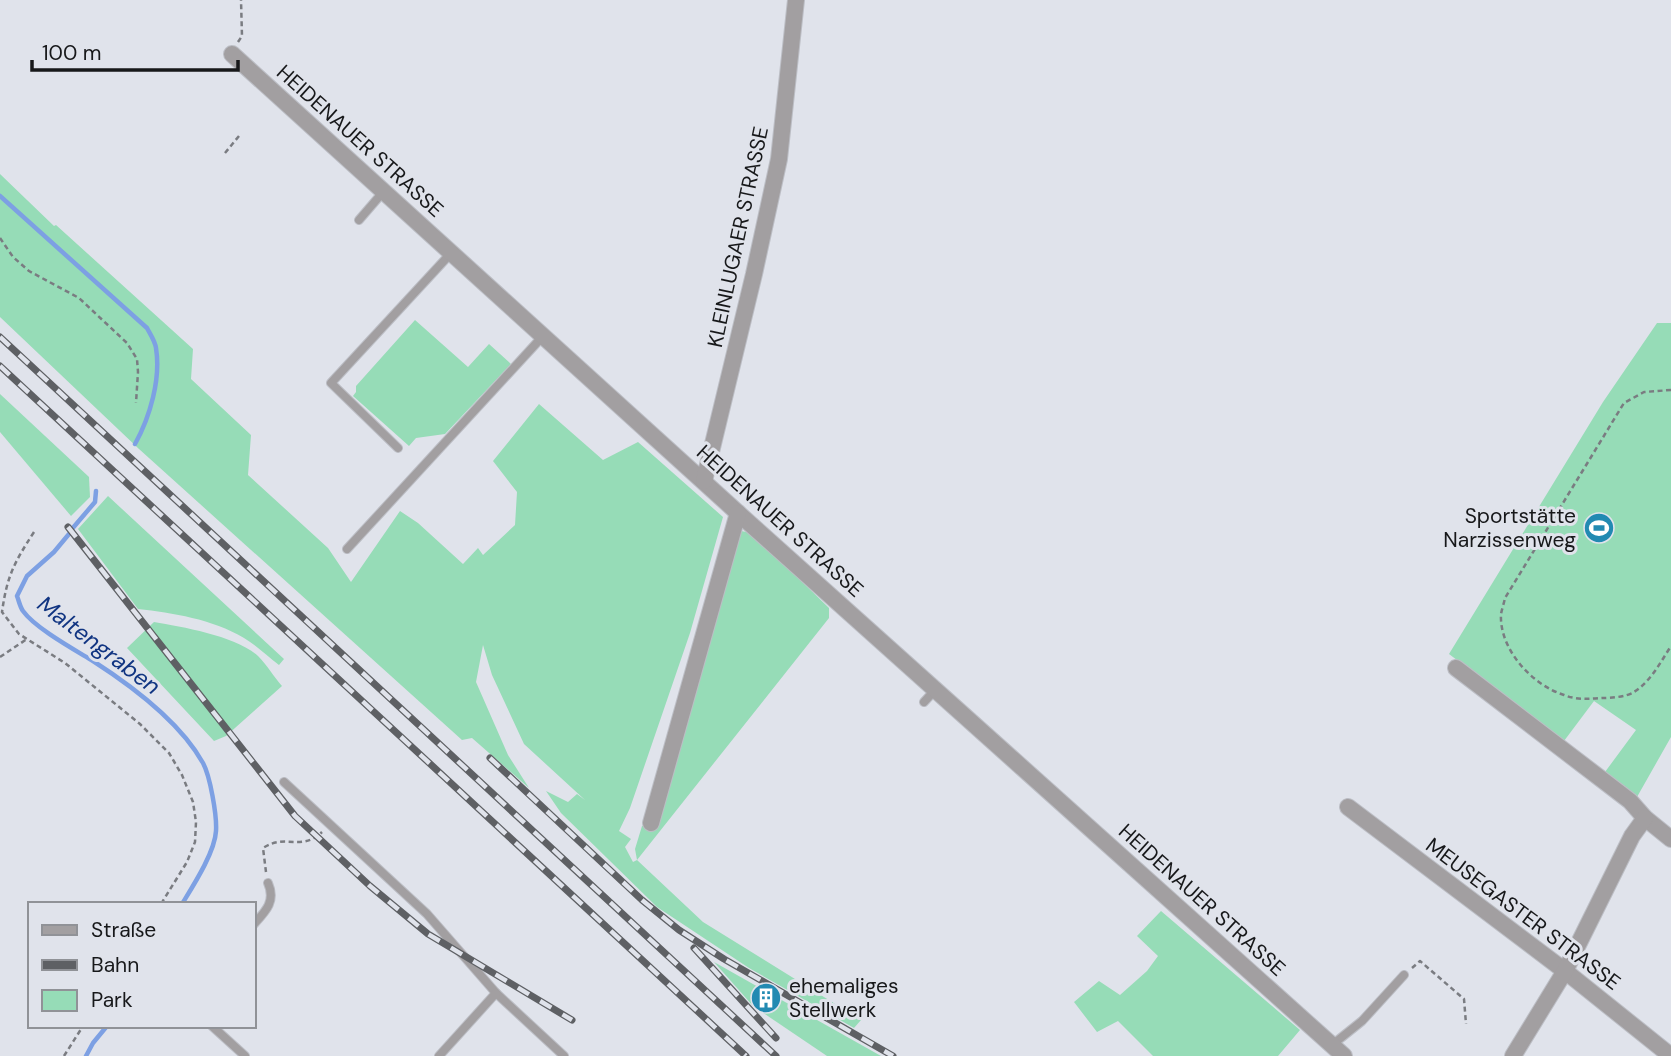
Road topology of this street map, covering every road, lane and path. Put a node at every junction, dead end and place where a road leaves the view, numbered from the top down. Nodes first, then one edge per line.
1 (241, 0) edge
2 (796, 0) edge
3 (232, 54) joint
4 (239, 136) dead end
5 (225, 153) dead end
6 (384, 191) junction
7 (359, 220) dead end
8 (0, 239) edge
9 (452, 252) junction
10 (543, 336) junction
11 (1671, 390) edge
12 (136, 402) dead end
13 (398, 448) dead end
14 (704, 481) junction
15 (738, 513) junction
16 (34, 532) dead end
17 (346, 548) dead end
18 (27, 639) junction
19 (1671, 646) edge
20 (0, 657) edge
21 (1456, 668) dead end
22 (284, 782) dead end
23 (1348, 807) dead end
24 (1671, 817) edge
25 (1646, 818) junction
26 (651, 823) dead end
27 (329, 824) junction
28 (1666, 835) edge
29 (268, 883) joint
30 (162, 902) edge
31 (256, 921) edge
32 (1565, 971) junction
33 (1404, 975) joint
34 (496, 993) junction
35 (1466, 1024) dead end
36 (82, 1028) edge
37 (214, 1028) edge
38 (1332, 1045) junction
39 (238, 1054) edge
40 (64, 1056) edge
41 (439, 1056) edge
42 (564, 1056) edge
43 (1344, 1056) edge
44 (1513, 1056) edge
45 (1671, 1056) edge

1 - 3 path
2 - 14 street, KLEINLUGAER STRASSE
3 - 6 street, HEIDENAUER STRASSE
4 - 5 path
6 - 7 lane
6 - 9 street, HEIDENAUER STRASSE
8 - 12 path
9 - 10 street, HEIDENAUER STRASSE
9 - 13 lane
10 - 14 street, HEIDENAUER STRASSE
10 - 17 lane
11 - 19 path
14 - 15 street, HEIDENAUER STRASSE
15 - 26 street
15 - 38 street, HEIDENAUER STRASSE
16 - 18 path
18 - 20 path
18 - 30 path
21 - 25 street
22 - 27 lane
23 - 32 street, MEUSEGASTER STRASSE
24 - 28 street
25 - 28 street
25 - 32 street
27 - 29 path
27 - 34 lane
29 - 31 lane
32 - 44 street
32 - 45 street, MEUSEGASTER STRASSE
33 - 35 path
33 - 38 lane
34 - 41 lane
34 - 42 lane
36 - 40 path
37 - 39 lane
38 - 43 street, HEIDENAUER STRASSE

